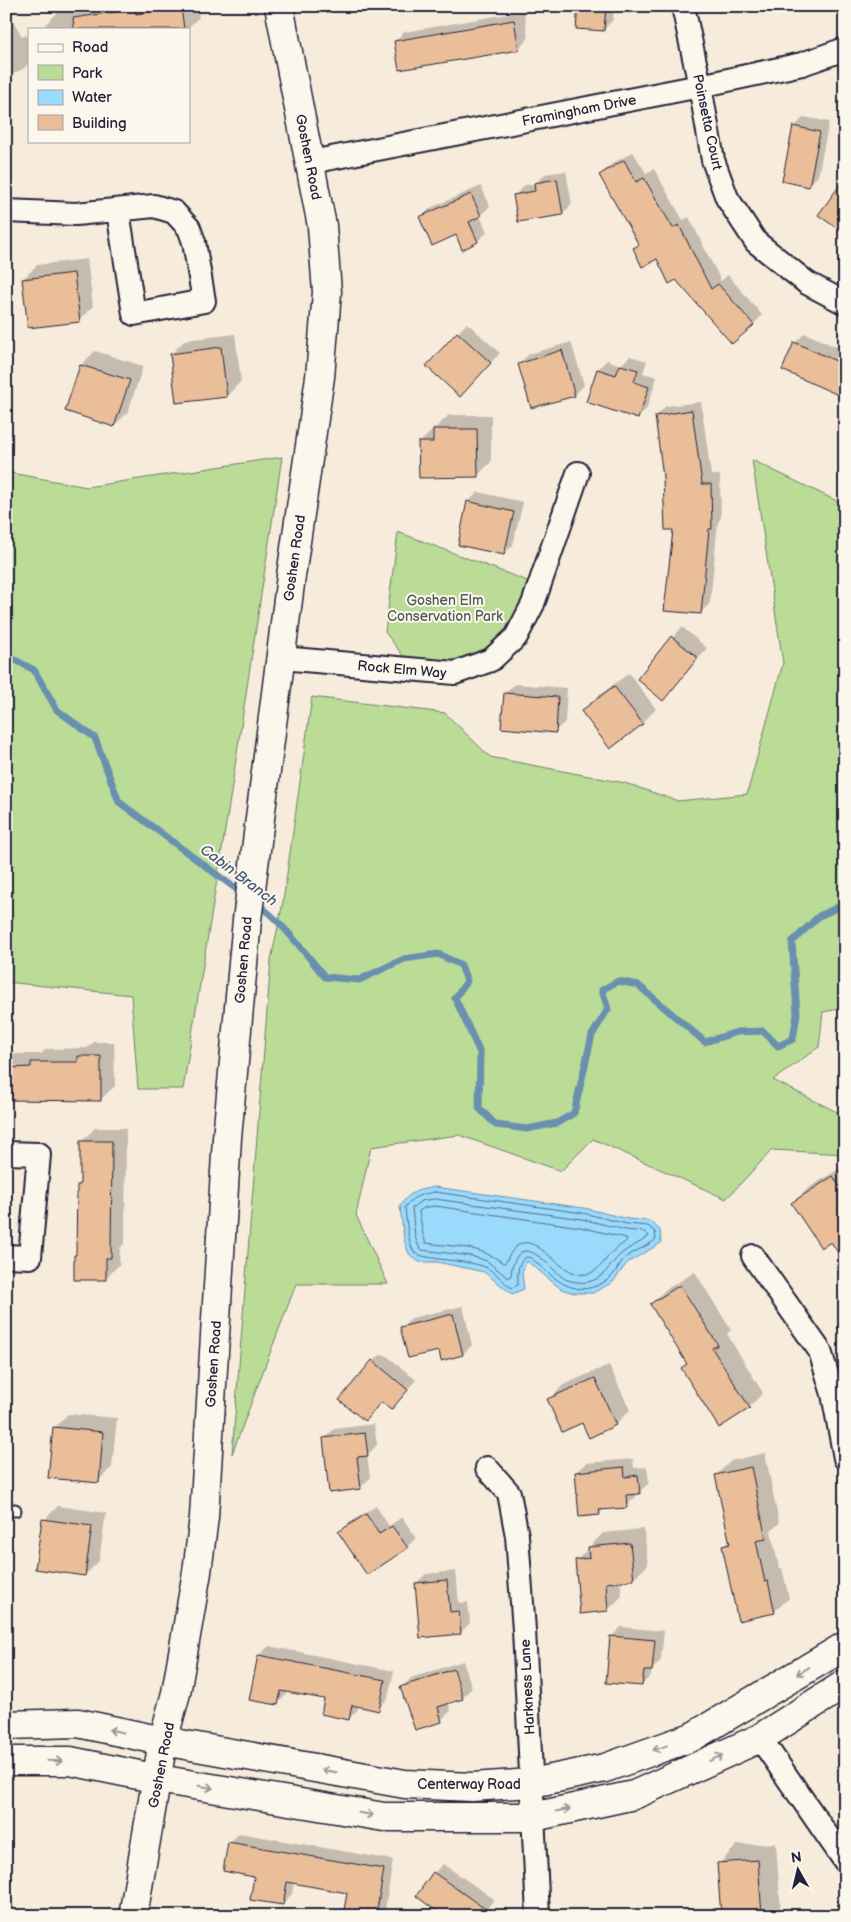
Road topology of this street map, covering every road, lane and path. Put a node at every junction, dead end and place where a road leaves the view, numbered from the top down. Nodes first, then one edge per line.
1 (280, 6) edge
2 (683, 6) edge
3 (845, 49) edge
4 (700, 86) junction
5 (311, 162) junction
6 (6, 211) edge
7 (118, 211) junction
8 (845, 303) edge
9 (578, 473) dead end
10 (281, 658) junction
11 (6, 1153) edge
12 (6, 1256) edge
13 (753, 1256) dead end
14 (845, 1458) edge
15 (487, 1468) dead end
16 (845, 1646) edge
17 (845, 1684) edge
18 (6, 1725) edge
19 (760, 1738) junction
20 (163, 1741) junction
21 (6, 1761) edge
22 (158, 1780) junction
23 (532, 1783) junction
24 (533, 1817) junction
25 (845, 1861) edge
26 (133, 1916) edge
27 (538, 1916) edge

1 - 5 street, Goshen Road
2 - 4 street, Poinsetta Court
3 - 4 street, Framingham Drive
4 - 5 street, Framingham Drive
4 - 8 street, Poinsetta Court
5 - 10 street, Goshen Road
6 - 7 street
7 - 7 street
9 - 10 street, Rock Elm Way
10 - 20 street, Goshen Road
11 - 12 street
13 - 14 street
15 - 23 street, Harkness Lane
16 -> 23 street, Centerway Road
17 - 19 street
20 -> 18 street, Centerway Road
24 -> 19 street
19 - 25 street
20 - 22 street, Goshen Road
23 -> 20 street, Centerway Road
21 -> 22 street
22 -> 24 street
22 - 26 street, Goshen Road
23 - 24 street, Harkness Lane
24 - 27 street, Harkness Lane

